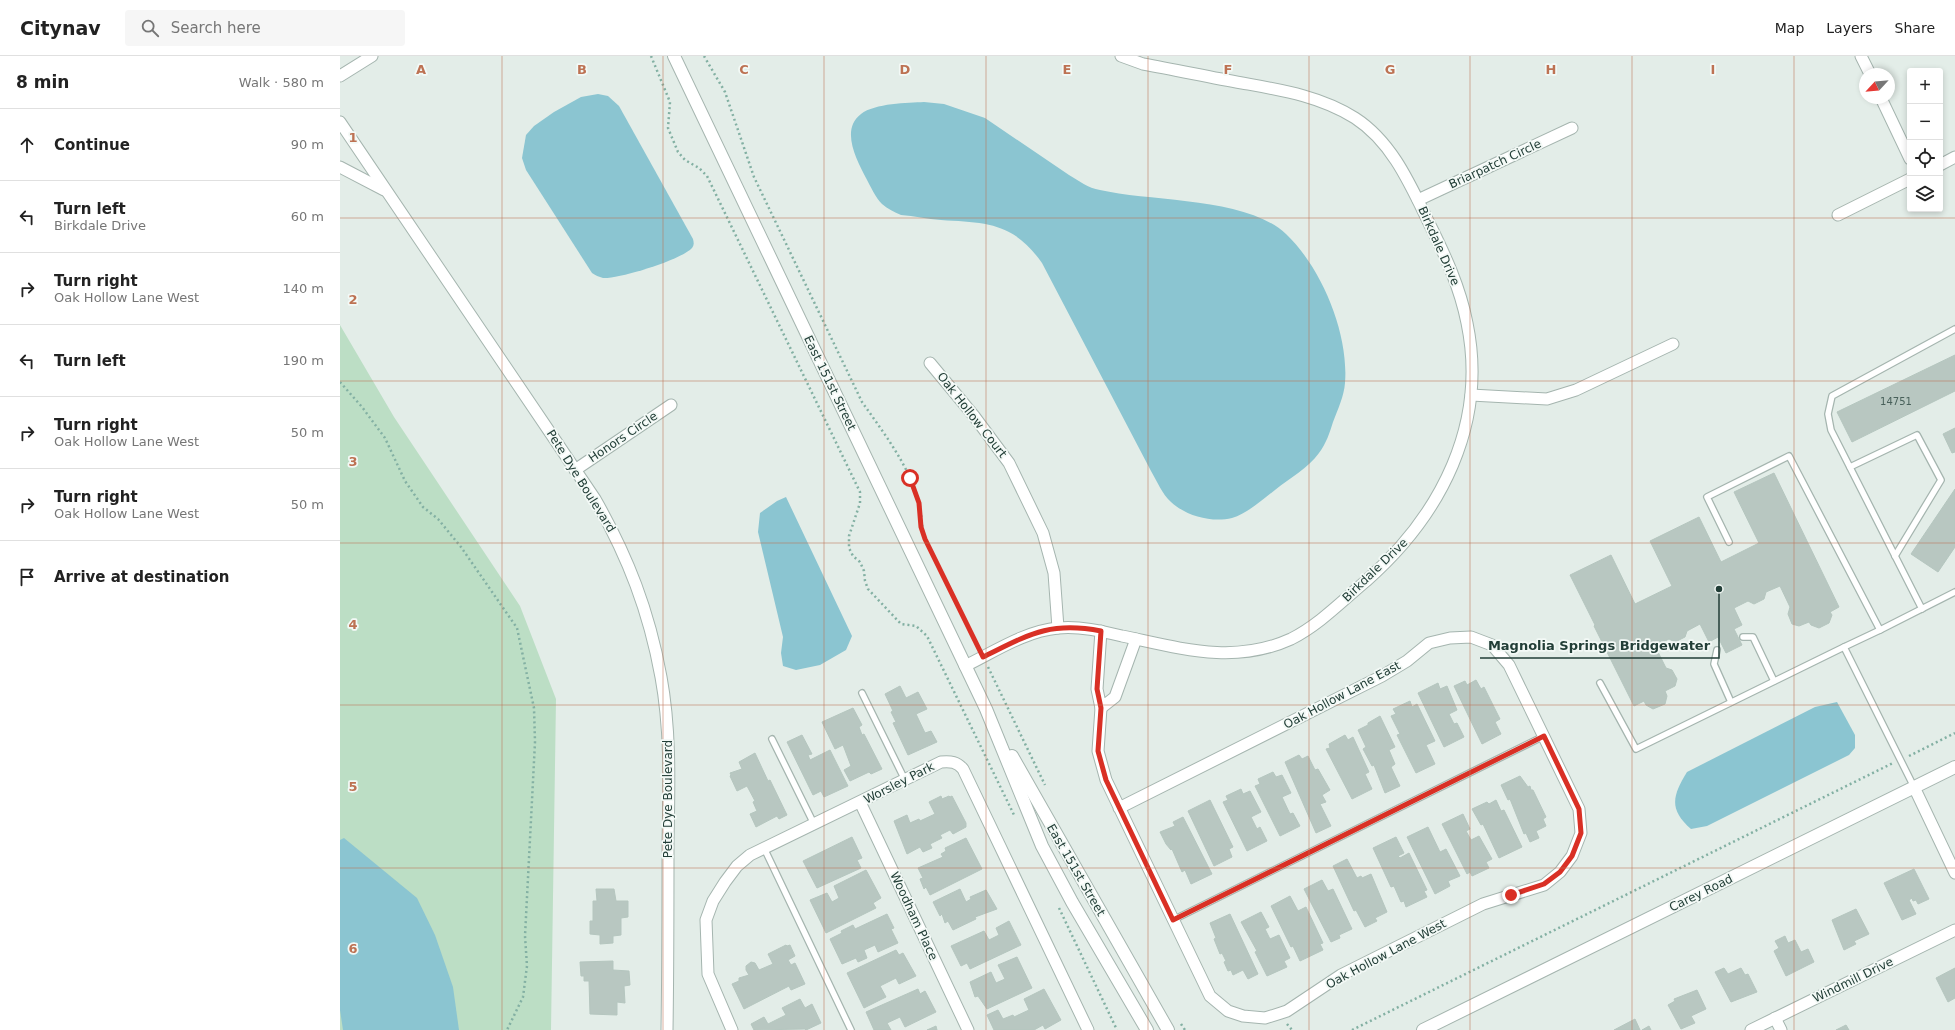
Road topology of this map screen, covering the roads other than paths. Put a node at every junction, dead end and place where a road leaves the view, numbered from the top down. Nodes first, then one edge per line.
1 (372, 56) edge
2 (674, 56) edge
3 (1121, 56) edge
4 (1861, 56) edge
5 (1867, 68) edge
6 (340, 76) edge
7 (1884, 104) edge
8 (340, 122) edge
9 (1572, 128) dead end
10 (1907, 152) edge
11 (1955, 157) edge
12 (1943, 163) edge
13 (340, 167) edge
14 (1907, 180) edge
15 (385, 190) junction
16 (1418, 200) junction
17 (1838, 215) dead end
18 (1955, 329) edge
19 (1673, 344) dead end
20 (930, 363) dead end
21 (1471, 395) junction
22 (671, 405) dead end
23 (1850, 467) junction
24 (575, 470) junction
25 (1729, 542) dead end
26 (1895, 556) junction
27 (1955, 592) edge
28 (1922, 609) junction
29 (1058, 628) junction
30 (1880, 630) junction
31 (1101, 631) junction
32 (1743, 637) dead end
33 (1136, 639) junction
34 (1844, 647) junction
35 (1717, 650) dead end
36 (965, 666) junction
37 (1774, 681) junction
38 (1600, 683) dead end
39 (862, 693) dead end
40 (1731, 702) junction
41 (1101, 708) junction
42 (986, 709) junction
43 (1544, 736) junction
44 (772, 739) dead end
45 (1955, 767) edge
46 (905, 780) junction
47 (1914, 787) junction
48 (860, 802) junction
49 (1120, 808) junction
50 (814, 824) junction
51 (764, 848) junction
52 (1955, 873) edge
53 (1173, 920) junction
54 (1955, 930) edge
55 (1775, 1018) junction
56 (1446, 1019) junction
57 (667, 1030) edge
58 (732, 1030) edge
59 (851, 1030) edge
60 (968, 1030) edge
61 (1088, 1030) edge
62 (1148, 1030) edge
63 (1168, 1030) edge
64 (1423, 1030) edge
65 (1431, 1030) edge
66 (1751, 1030) edge
67 (1781, 1030) edge

1 - 6 street
2 - 36 street, East 151st Street
3 - 16 street, Birkdale Drive
4 - 5 street
7 - 10 street
8 - 15 street, Pete Dye Boulevard
9 - 16 street, Briarpatch Circle
11 - 12 street
13 - 15 street, Pete Dye Boulevard
14 - 17 street
15 - 24 street, Pete Dye Boulevard
16 - 21 street, Birkdale Drive
18 - 23 lane
19 - 21 street
20 - 29 street, Oak Hollow Court
21 - 33 street, Birkdale Drive
22 - 24 street, Honors Circle
23 - 26 lane
23 - 26 lane
24 - 57 street, Pete Dye Boulevard
25 - 30 lane
26 - 28 lane
27 - 28 lane
28 - 30 lane
29 - 31 street, Birkdale Drive
29 - 36 street, Birkdale Drive
30 - 34 lane
31 - 33 street, Birkdale Drive
31 - 41 street, Oak Hollow Lane West
32 - 37 lane
33 - 41 street
34 - 37 lane
34 - 47 lane
35 - 40 lane
36 - 42 street, East 151st Street
37 - 40 lane
38 - 40 lane
39 - 46 lane
41 - 49 street, Oak Hollow Lane West
42 - 62 street, East 151st Street
42 - 63 street, East 151st Street
43 - 49 street, Oak Hollow Lane East
43 - 53 lane
43 - 53 street, Oak Hollow Lane West
44 - 50 lane
45 - 47 street, Carey Road
46 - 48 street, Worsley Park
46 - 61 street, Worsley Park
47 - 52 street
47 - 56 street, Carey Road
48 - 50 street, Worsley Park
48 - 60 street, Woodham Place
49 - 53 street, Oak Hollow Lane West
50 - 51 street, Worsley Park
51 - 58 street, Worsley Park
51 - 59 lane
54 - 55 street, Windmill Drive
55 - 66 street, Windmill Drive
55 - 67 street
56 - 64 street, Carey Road
56 - 65 street, Carey Road

